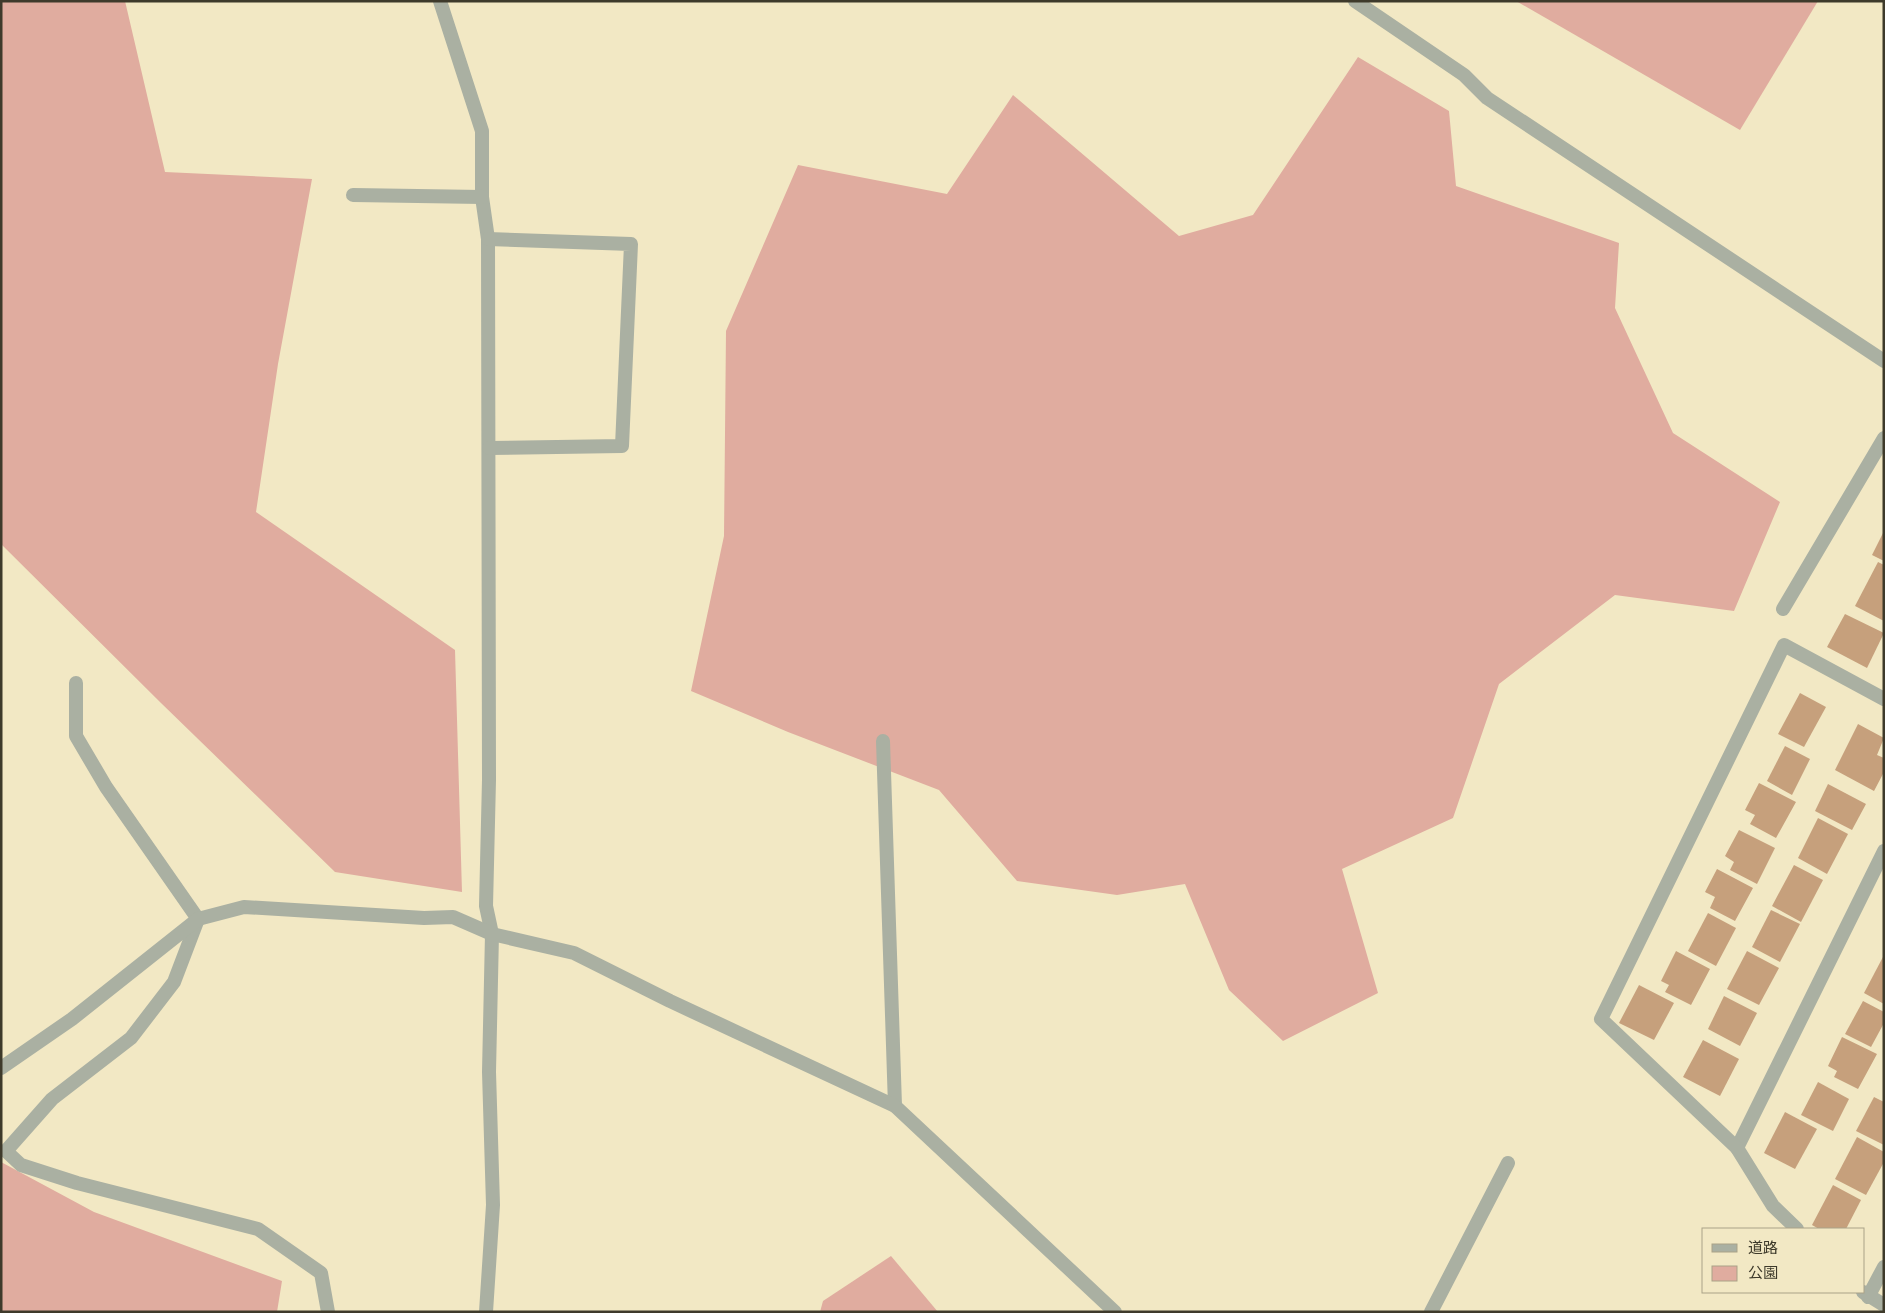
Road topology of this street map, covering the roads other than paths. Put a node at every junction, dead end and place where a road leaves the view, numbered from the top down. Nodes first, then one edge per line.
1 (440, 1) edge
2 (1355, 1) edge
3 (353, 195) dead end
4 (482, 197) junction
5 (488, 239) junction
6 (1884, 361) edge
7 (1884, 438) edge
8 (489, 448) junction
9 (1783, 609) dead end
10 (76, 683) dead end
11 (1884, 699) edge
12 (883, 741) dead end
13 (1884, 851) edge
14 (198, 919) junction
15 (492, 934) junction
16 (1, 1068) edge
17 (895, 1106) junction
18 (1737, 1148) junction
19 (1508, 1163) dead end
20 (1796, 1228) edge
21 (1884, 1267) edge
22 (1865, 1295) edge
23 (1884, 1305) edge
24 (328, 1312) edge
25 (486, 1312) edge
26 (1115, 1312) edge
27 (1431, 1312) edge

1 - 4 street
2 - 6 street
3 - 4 street
4 - 5 street
5 - 8 street
5 - 8 street
7 - 9 street
8 - 15 street
10 - 14 street
11 - 18 street
12 - 17 street
13 - 18 street
14 - 15 street
14 - 16 street
14 - 24 street
15 - 17 street
15 - 25 street
17 - 26 street
18 - 20 street
19 - 27 street
21 - 22 street
22 - 23 street

